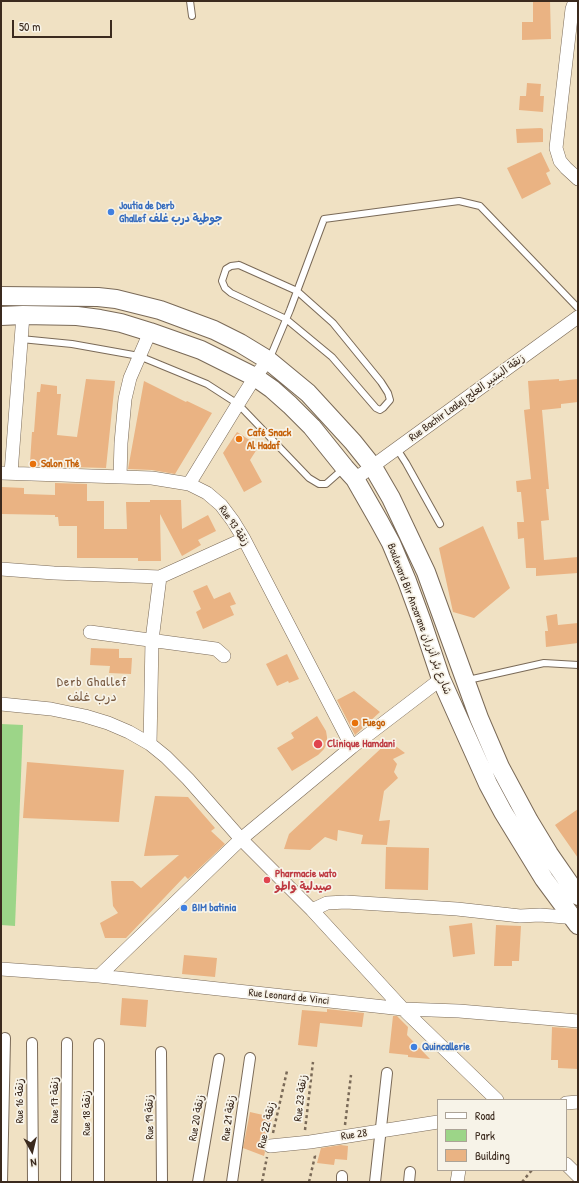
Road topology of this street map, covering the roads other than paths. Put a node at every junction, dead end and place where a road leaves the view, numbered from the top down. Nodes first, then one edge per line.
1 (190, 1) edge
2 (575, 1) edge
3 (192, 16) dead end
4 (578, 179) edge
5 (298, 291) junction
6 (1, 296) edge
7 (578, 308) edge
8 (23, 315) junction
9 (1, 316) edge
10 (578, 317) edge
11 (286, 319) junction
12 (150, 332) junction
13 (21, 339) junction
14 (139, 356) junction
15 (268, 360) junction
16 (255, 377) junction
17 (238, 404) junction
18 (397, 449) junction
19 (373, 467) junction
20 (6, 473) edge
21 (350, 474) junction
22 (120, 477) junction
23 (189, 484) junction
24 (440, 524) dead end
25 (244, 539) junction
26 (1, 569) edge
27 (160, 577) junction
28 (90, 632) dead end
29 (152, 640) junction
30 (224, 656) dead end
31 (578, 665) edge
32 (440, 679) junction
33 (465, 681) junction
34 (1, 704) edge
35 (150, 744) junction
36 (352, 747) junction
37 (241, 839) junction
38 (578, 896) edge
39 (312, 910) junction
40 (576, 920) edge
41 (1, 969) edge
42 (99, 976) junction
43 (403, 1009) junction
44 (578, 1021) edge
45 (5, 1038) dead end
46 (32, 1043) dead end
47 (67, 1043) dead end
48 (99, 1044) dead end
49 (161, 1052) dead end
50 (250, 1058) dead end
51 (219, 1059) dead end
52 (387, 1073) dead end
53 (496, 1099) edge
54 (578, 1102) edge
55 (567, 1103) edge
56 (437, 1122) edge
57 (380, 1132) junction
58 (270, 1146) road end
59 (567, 1165) edge
60 (459, 1171) edge
61 (578, 1176) edge
62 (2, 1182) edge
63 (33, 1182) edge
64 (66, 1182) edge
65 (99, 1182) edge
66 (162, 1182) edge
67 (198, 1182) edge
68 (232, 1182) edge
69 (375, 1182) edge
70 (457, 1182) edge

1 - 3 lane
2 - 4 street
5 - 7 lane
5 - 11 lane
5 - 11 lane
5 - 11 lane
6 - 15 main road, Boulevard Bir Anzarane شارع بئر أنزران
8 - 9 main road, Boulevard Bir Anzarane شارع بئر أنزران
8 - 12 main road, Boulevard Bir Anzarane شارع بئر أنزران
8 - 13 street
10 - 18 street, Rue Bachir Laalej زنقة البشير العلج
11 - 15 lane
12 - 14 street
12 - 16 main road, Boulevard Bir Anzarane شارع بئر أنزران
13 - 14 lane
13 - 20 street
14 - 17 lane
14 - 22 street
15 - 16 street
15 - 19 main road, Boulevard Bir Anzarane شارع بئر أنزران
16 - 17 street
16 - 21 main road, Boulevard Bir Anzarane شارع بئر أنزران
17 - 21 lane
17 - 23 street
18 - 19 street, Rue Bachir Laalej زنقة البشير العلج
18 - 24 lane
19 - 21 street, Rue Bachir Laalej زنقة البشير العلج
19 - 33 main road, Boulevard Bir Anzarane شارع بئر أنزران
20 - 22 street, Rue 93 زنقة
21 - 32 main road, Boulevard Bir Anzarane شارع بئر أنزران
22 - 23 street, Rue 93 زنقة
23 - 25 street, Rue 93 زنقة
25 - 27 street
25 - 36 street, Rue 93 زنقة
26 - 27 street
27 - 29 street
28 - 29 street
29 - 30 street
29 - 35 street
31 - 33 lane
32 - 36 street
32 - 40 main road, Boulevard Bir Anzarane شارع بئر أنزران
33 - 38 main road, Boulevard Bir Anzarane شارع بئر أنزران
34 - 35 street
35 - 37 street
36 - 37 street
37 - 39 street
37 - 42 street
39 - 40 street
39 - 43 street
41 - 42 street, Rue Leonard de Vinci
42 - 43 street, Rue Leonard de Vinci
43 - 44 street, Rue Leonard de Vinci
43 - 53 street
45 - 62 street
46 - 63 street, Rue 16 زنقة
47 - 64 street, Rue 17 زنقة
48 - 65 street, Rue 18 زنقة
49 - 66 street, Rue 19 زنقة
50 - 68 street, Rue 21 زنقة
51 - 67 street, Rue 20 زنقة
52 - 57 street
54 - 55 street
56 - 57 street, Rue 28
57 - 58 street, Rue 28
57 - 69 street
59 - 61 street
60 - 70 street

